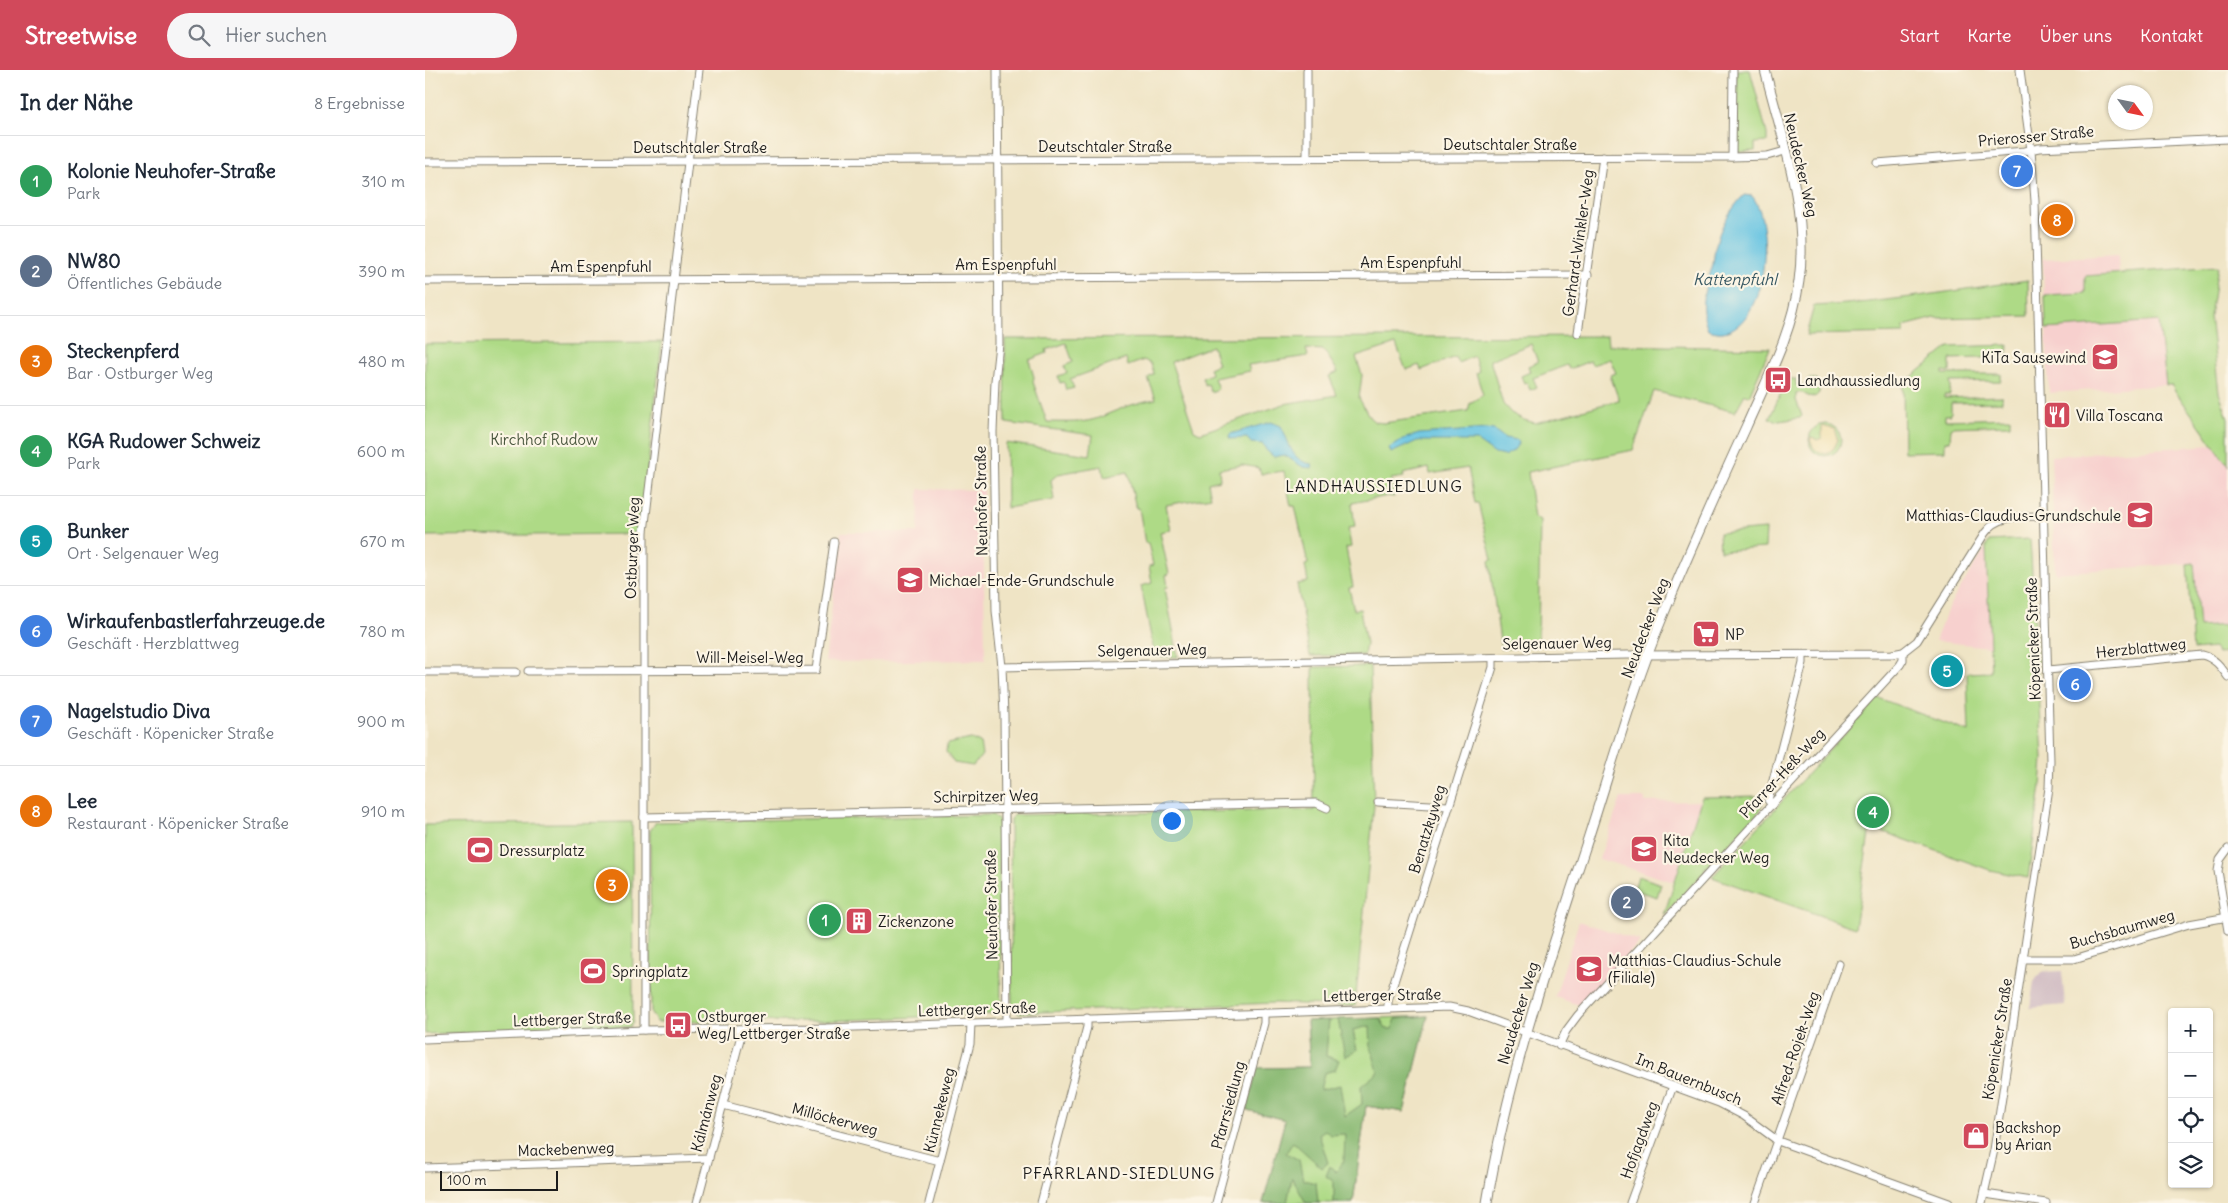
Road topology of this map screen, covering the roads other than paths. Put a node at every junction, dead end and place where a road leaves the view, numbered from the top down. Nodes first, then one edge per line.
1 (699, 70) edge
2 (997, 70) edge
3 (1307, 70) edge
4 (1733, 70) edge
5 (1765, 70) edge
6 (2020, 70) edge
7 (2228, 139) edge
8 (2031, 150) junction
9 (1785, 151) junction
10 (1603, 157) junction
11 (1732, 157) junction
12 (1307, 159) junction
13 (997, 160) junction
14 (425, 162) edge
15 (688, 162) junction
16 (1877, 163) dead end
17 (1588, 275) junction
18 (999, 278) junction
19 (674, 280) junction
20 (425, 281) edge
21 (1578, 333) dead end
22 (2043, 516) junction
23 (834, 542) dead end
24 (1903, 652) junction
25 (1647, 655) junction
26 (1803, 655) junction
27 (1493, 658) junction
28 (1003, 667) junction
29 (2048, 670) junction
30 (528, 671) dead end
31 (644, 671) junction
32 (425, 672) edge
33 (516, 672) dead end
34 (2228, 676) edge
35 (1378, 802) dead end
36 (1772, 805) junction
37 (1448, 806) junction
38 (1327, 808) dead end
39 (1004, 810) junction
40 (644, 817) junction
41 (2228, 849) edge
42 (2227, 917) edge
43 (2228, 931) edge
44 (2023, 960) junction
45 (1839, 964) dead end
46 (1388, 1008) junction
47 (1264, 1013) junction
48 (1087, 1018) junction
49 (1007, 1021) junction
50 (971, 1023) junction
51 (739, 1029) junction
52 (644, 1030) junction
53 (1525, 1033) junction
54 (425, 1039) edge
55 (1559, 1046) junction
56 (1673, 1086) junction
57 (723, 1104) junction
58 (1778, 1141) junction
59 (709, 1158) junction
60 (940, 1161) junction
61 (425, 1168) edge
62 (1985, 1194) junction
63 (697, 1203) edge
64 (929, 1203) edge
65 (1041, 1203) edge
66 (1216, 1203) edge
67 (1487, 1203) edge
68 (1630, 1203) edge
69 (1755, 1203) edge
70 (1949, 1203) edge
71 (1982, 1203) edge
72 (2046, 1203) edge

1 - 15 street, Ostburger Weg
2 - 13 street, Neuhofer Straße
3 - 12 street
4 - 11 street
5 - 9 street, Neudecker Weg
6 - 8 street, Köpenicker Straße
7 - 8 street, Prierosser Straße
8 - 16 street, Prierosser Straße
8 - 22 street, Köpenicker Straße
9 - 11 street, Deutschtaler Straße
9 - 25 street, Neudecker Weg
10 - 11 street, Deutschtaler Straße
10 - 12 street, Deutschtaler Straße
10 - 17 street, Gerhard-Winkler-Weg
12 - 13 street, Deutschtaler Straße
13 - 15 street, Deutschtaler Straße
13 - 18 street, Neuhofer Straße
14 - 15 street, Deutschtaler Straße
15 - 19 street, Ostburger Weg
17 - 18 street, Am Espenpfuhl
17 - 21 street, Gerhard-Winkler-Weg
18 - 19 street, Am Espenpfuhl
18 - 28 street, Neuhofer Straße
19 - 20 street, Am Espenpfuhl
19 - 31 street, Ostburger Weg
22 - 24 street
22 - 29 street, Köpenicker Straße
23 - 31 street, Will-Meisel-Weg
24 - 26 street, Selgenauer Weg
24 - 36 street, Pfarrer-Heß-Weg
25 - 26 street, Selgenauer Weg
25 - 27 street, Selgenauer Weg
25 - 53 street, Neudecker Weg
26 - 36 street
27 - 28 street, Selgenauer Weg
27 - 37 street, Benatzkyweg
28 - 39 street, Neuhofer Straße
29 - 34 street, Herzblattweg
29 - 44 street, Köpenicker Straße
30 - 31 street
31 - 40 street, Ostburger Weg
32 - 33 street
35 - 37 street
36 - 55 street, Pfarrer-Heß-Weg
37 - 46 street, Benatzkyweg
38 - 39 street, Schirpitzer Weg
39 - 40 street, Schirpitzer Weg
39 - 49 street, Neuhofer Straße
40 - 52 street, Ostburger Weg
41 - 42 street
42 - 43 street
42 - 44 street, Buchsbaumweg
44 - 62 street, Köpenicker Straße
45 - 58 street, Alfred-Rojek-Weg
46 - 47 street, Lettberger Straße
46 - 53 street, Lettberger Straße
47 - 48 street, Lettberger Straße
47 - 66 street, Pfarrsiedlung
48 - 49 street, Lettberger Straße
48 - 65 street
49 - 50 street, Lettberger Straße
50 - 51 street, Lettberger Straße
50 - 60 street, Künnekeweg
51 - 52 street, Lettberger Straße
51 - 57 street, Kálmánweg
52 - 54 street, Lettberger Straße
53 - 55 street, Im Bauernbusch
53 - 67 street, Neudecker Weg
55 - 56 street, Im Bauernbusch
56 - 58 street, Im Bauernbusch
56 - 68 street, Hofjagdweg
57 - 59 street, Kálmánweg
57 - 60 street, Millöckerweg
58 - 69 street, Alfred-Rojek-Weg
58 - 70 street, Im Bauernbusch
59 - 61 street, Mackebenweg
59 - 63 street, Kálmánweg
60 - 64 street, Künnekeweg
62 - 71 street, Köpenicker Straße
62 - 72 street

